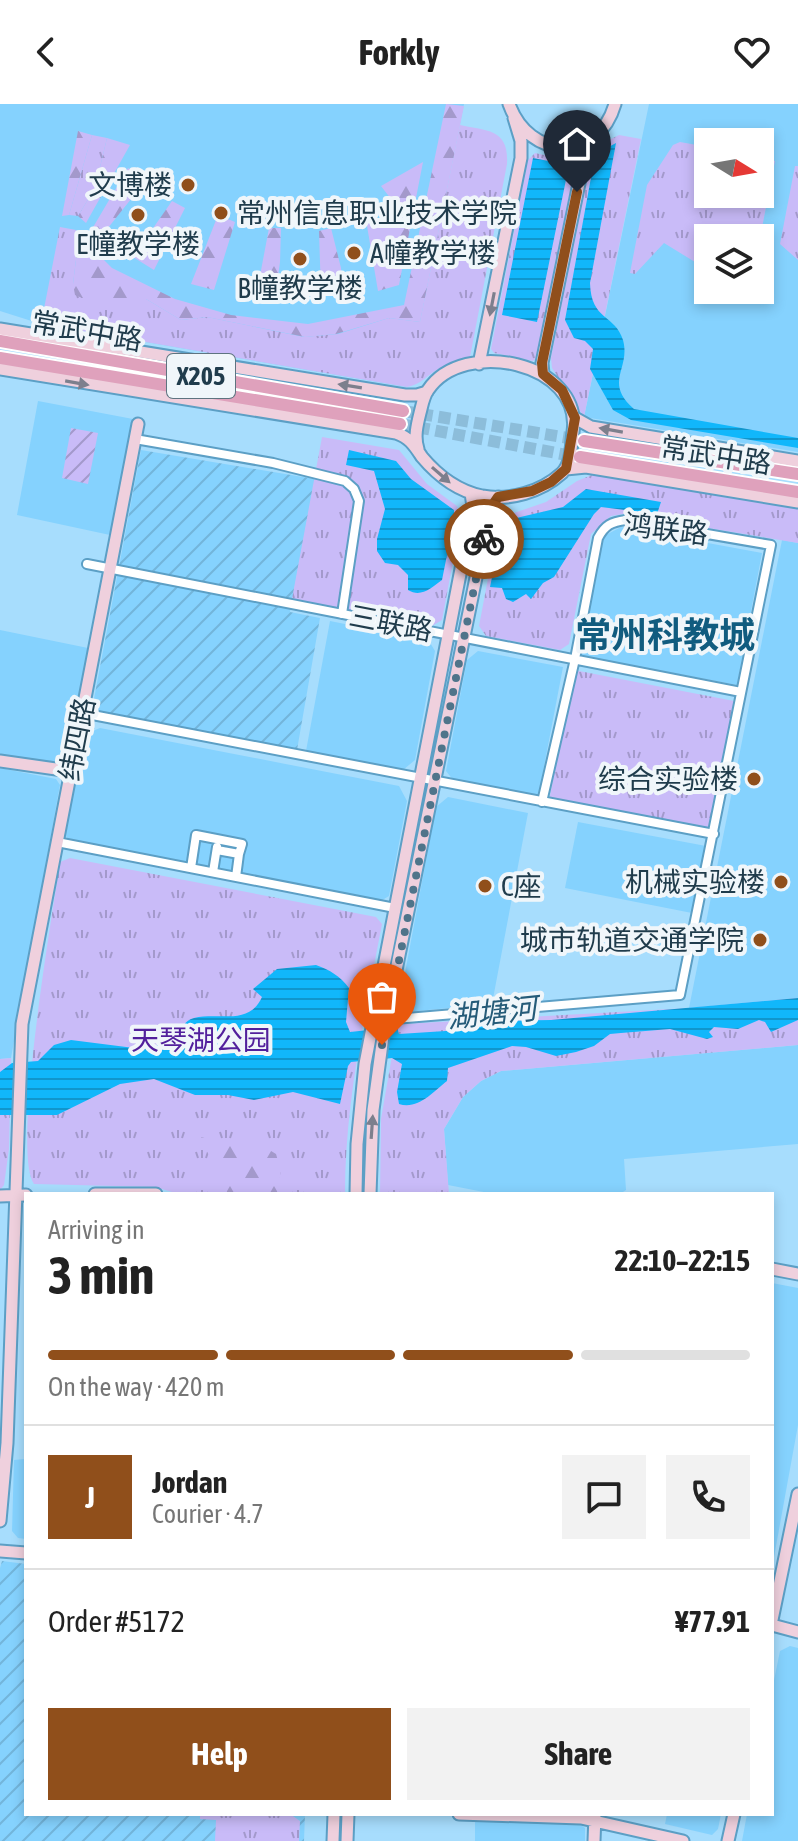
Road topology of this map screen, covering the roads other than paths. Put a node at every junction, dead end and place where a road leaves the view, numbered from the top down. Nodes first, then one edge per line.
1 (509, 104) edge
2 (615, 104) edge
3 (514, 118) junction
4 (598, 134) junction
5 (0, 329) edge
6 (0, 341) edge
7 (0, 358) edge
8 (479, 364) junction
9 (0, 369) edge
10 (543, 374) junction
11 (427, 392) junction
12 (575, 418) junction
13 (138, 424) dead end
14 (135, 439) junction
15 (584, 441) tunnel mouth
16 (418, 449) junction
17 (580, 457) tunnel mouth
18 (798, 461) edge
19 (566, 469) junction
20 (798, 474) edge
21 (798, 492) edge
22 (471, 493) junction
23 (498, 497) junction
24 (798, 502) edge
25 (87, 564) dead end
26 (110, 569) junction
27 (342, 614) junction
28 (449, 635) junction
29 (462, 637) junction
30 (575, 659) junction
31 (741, 692) junction
32 (82, 713) junction
33 (0, 761) edge
34 (70, 771) junction
35 (420, 779) junction
36 (434, 782) junction
37 (542, 802) junction
38 (714, 834) junction
39 (215, 838) junction
40 (57, 842) junction
41 (243, 847) junction
42 (217, 850) junction
43 (191, 868) junction
44 (213, 872) junction
45 (236, 877) junction
46 (395, 908) junction
47 (379, 1024) junction
48 (356, 1192) edge
49 (370, 1192) edge
50 (21, 1195) edge
51 (0, 1196) edge
52 (774, 1269) edge
53 (798, 1274) edge
54 (798, 1494) edge
55 (0, 1521) edge
56 (0, 1551) edge
57 (24, 1553) edge
58 (774, 1613) edge
59 (774, 1624) edge
60 (798, 1632) edge
61 (334, 1816) edge
62 (348, 1816) edge
63 (549, 1816) edge
64 (734, 1816) edge
65 (594, 1817) edge
66 (333, 1841) edge
67 (347, 1841) edge
68 (594, 1841) edge
69 (683, 1841) edge
70 (728, 1841) edge

1 - 3 street
2 - 4 street
3 - 4 street
3 -> 8 street
4 - 10 street
11 -> 5 street
6 - 7 main road, 常武中路 / X205
8 - 10 street
8 - 11 street
9 -> 16 street
10 - 12 street
11 - 16 street
18 -> 12 street
12 - 19 street
13 - 14 street, 纬四路
14 - 26 street, 纬四路
14 - 27 street
15 - 20 main road, 常武中路
16 -> 22 street
17 - 21 main road, 常武中路
19 - 23 street
19 - 24 street
22 - 23 street
22 - 28 street
23 - 29 street
25 - 26 street, 三联路
26 - 27 street, 三联路
26 - 32 street, 纬四路
27 - 28 street, 三联路
28 - 29 street, 三联路
28 - 35 street
29 - 30 street, 三联路
29 - 36 street
30 - 31 street, 三联路
30 - 31 street, 鸿联路
30 - 37 street, 鸿联路
31 - 38 street
32 - 34 street, 纬四路
32 - 35 street
33 - 34 street
34 - 40 street, 纬四路
35 - 36 street
35 - 46 street
36 - 37 street
36 - 47 street
37 - 38 street
38 - 47 street
39 - 41 street
39 - 42 street
39 - 43 street
40 - 43 street
40 - 50 street, 纬四路
41 - 42 street
41 - 45 street
42 - 44 street
43 - 44 street
44 - 45 street
45 - 46 street
46 - 47 street
47 - 48 street
49 -> 47 street
50 - 51 street
50 - 55 street
52 - 53 street
54 - 58 street
56 - 57 street
59 - 60 street
61 - 66 street
62 - 67 street
63 - 65 street
64 - 70 street
65 - 68 street
65 - 69 street

